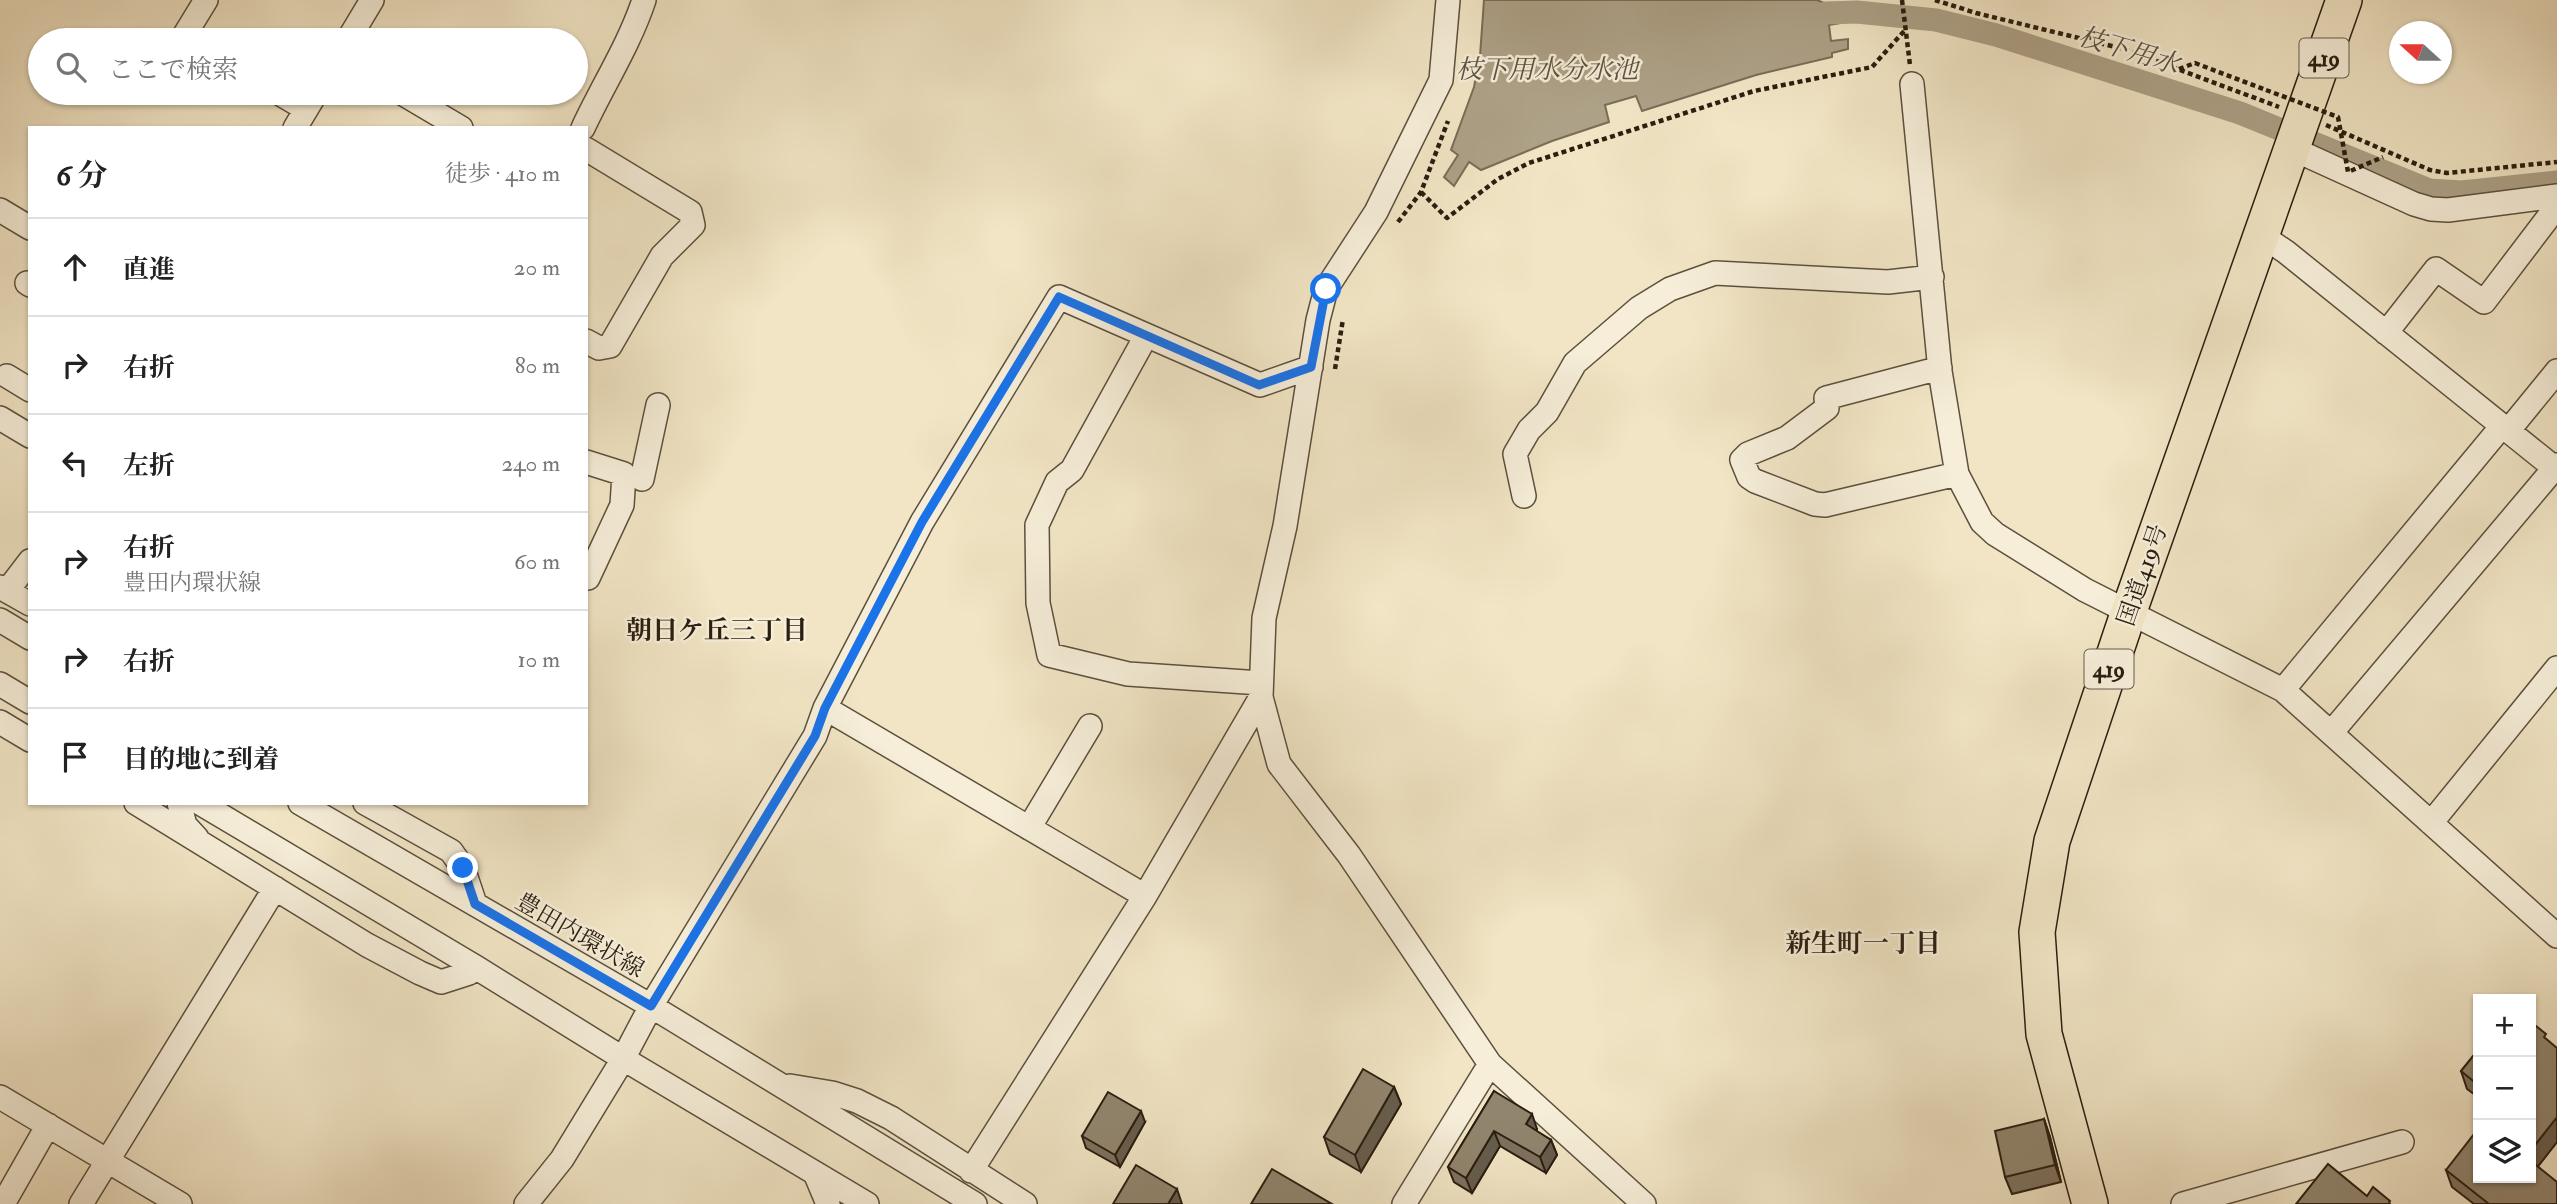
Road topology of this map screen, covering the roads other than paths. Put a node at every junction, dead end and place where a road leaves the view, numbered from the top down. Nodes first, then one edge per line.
1 (206, 0) edge
2 (372, 0) edge
3 (644, 0) edge
4 (1448, 0) edge
5 (2344, 0) edge
6 (189, 28) edge
7 (355, 28) edge
8 (1912, 84) dead end
9 (422, 105) edge
10 (458, 126) edge
11 (584, 126) edge
12 (2293, 149) junction
13 (588, 150) edge
14 (2557, 196) edge
15 (2557, 206) edge
16 (0, 210) edge
17 (28, 227) edge
18 (2260, 235) junction
19 (1932, 277) junction
20 (2386, 333) junction
21 (1146, 336) junction
22 (588, 342) edge
23 (1311, 367) junction
24 (1940, 368) junction
25 (2557, 371) edge
26 (7, 376) dead end
27 (28, 389) edge
28 (658, 405) dead end
29 (0, 418) edge
30 (2505, 429) junction
31 (28, 435) edge
32 (588, 463) edge
33 (2556, 468) edge
34 (1957, 474) junction
35 (641, 478) junction
36 (1524, 496) dead end
37 (28, 563) edge
38 (588, 578) dead end
39 (4, 589) edge
40 (28, 603) edge
41 (2128, 614) junction
42 (0, 620) edge
43 (28, 637) edge
44 (2557, 668) edge
45 (0, 684) edge
46 (1261, 690) junction
47 (2283, 690) junction
48 (28, 701) edge
49 (825, 708) junction
50 (0, 722) edge
51 (1090, 726) dead end
52 (2331, 733) junction
53 (28, 739) edge
54 (139, 805) edge
55 (180, 805) edge
56 (203, 805) edge
57 (303, 805) edge
58 (369, 805) edge
59 (2431, 823) junction
60 (1029, 828) junction
61 (202, 843) junction
62 (275, 888) junction
63 (1145, 896) junction
64 (475, 904) junction
65 (2557, 936) edge
66 (477, 968) junction
67 (651, 1006) junction
68 (623, 1059) junction
69 (1490, 1064) junction
70 (779, 1085) junction
71 (0, 1097) edge
72 (48, 1125) junction
73 (2402, 1142) dead end
74 (107, 1159) junction
75 (971, 1171) junction
76 (815, 1173) junction
77 (3, 1204) edge
78 (81, 1204) edge
79 (180, 1204) edge
80 (526, 1204) edge
81 (828, 1204) edge
82 (867, 1204) edge
83 (975, 1204) edge
84 (1025, 1204) edge
85 (1404, 1204) edge
86 (1644, 1204) edge
87 (2090, 1204) edge
88 (2183, 1204) edge

1 - 6 street
2 - 7 street
3 - 11 street
4 - 23 street
5 - 12 highway, 国道419号 / 419
8 - 19 street
9 - 10 street
12 - 14 street
12 - 18 highway, 国道419号 / 419
13 - 22 street
15 - 20 street
16 - 17 street
18 - 20 street
18 - 41 highway, 国道419号 / 419
19 - 24 street
19 - 36 street
20 - 30 street
21 - 23 street
21 - 46 street
21 - 49 street
23 - 46 street
24 - 34 street
24 - 34 street
25 - 30 street
26 - 27 street
28 - 35 street
29 - 31 street
30 - 33 street
30 - 47 street
32 - 35 street
33 - 52 street
34 - 41 street
35 - 38 street
37 - 39 street
39 - 40 street
41 - 47 street
41 - 87 highway, 国道419号 / 419
42 - 43 street
44 - 59 street
45 - 48 street
46 - 63 street
46 - 69 street
47 - 52 street
49 - 60 street
49 - 67 street
50 - 53 street
51 - 60 street
52 - 59 street
54 - 61 street
55 - 61 street
56 - 66 street
57 - 64 street, 豊田内環状線
58 - 64 street
59 - 65 street
60 - 63 street
61 - 62 street
62 - 66 street
62 - 74 street
63 - 75 street
64 - 67 street, 豊田内環状線
66 - 68 street
67 - 68 street
67 - 70 street, 豊田内環状線
68 - 76 street
68 - 80 street
69 - 85 street
69 - 86 street
70 - 75 street
70 - 83 street, 豊田内環状線
71 - 72 street
72 - 74 street
72 - 77 street
73 - 88 street
74 - 78 street
74 - 79 street
75 - 84 street
76 - 81 street
76 - 82 street

